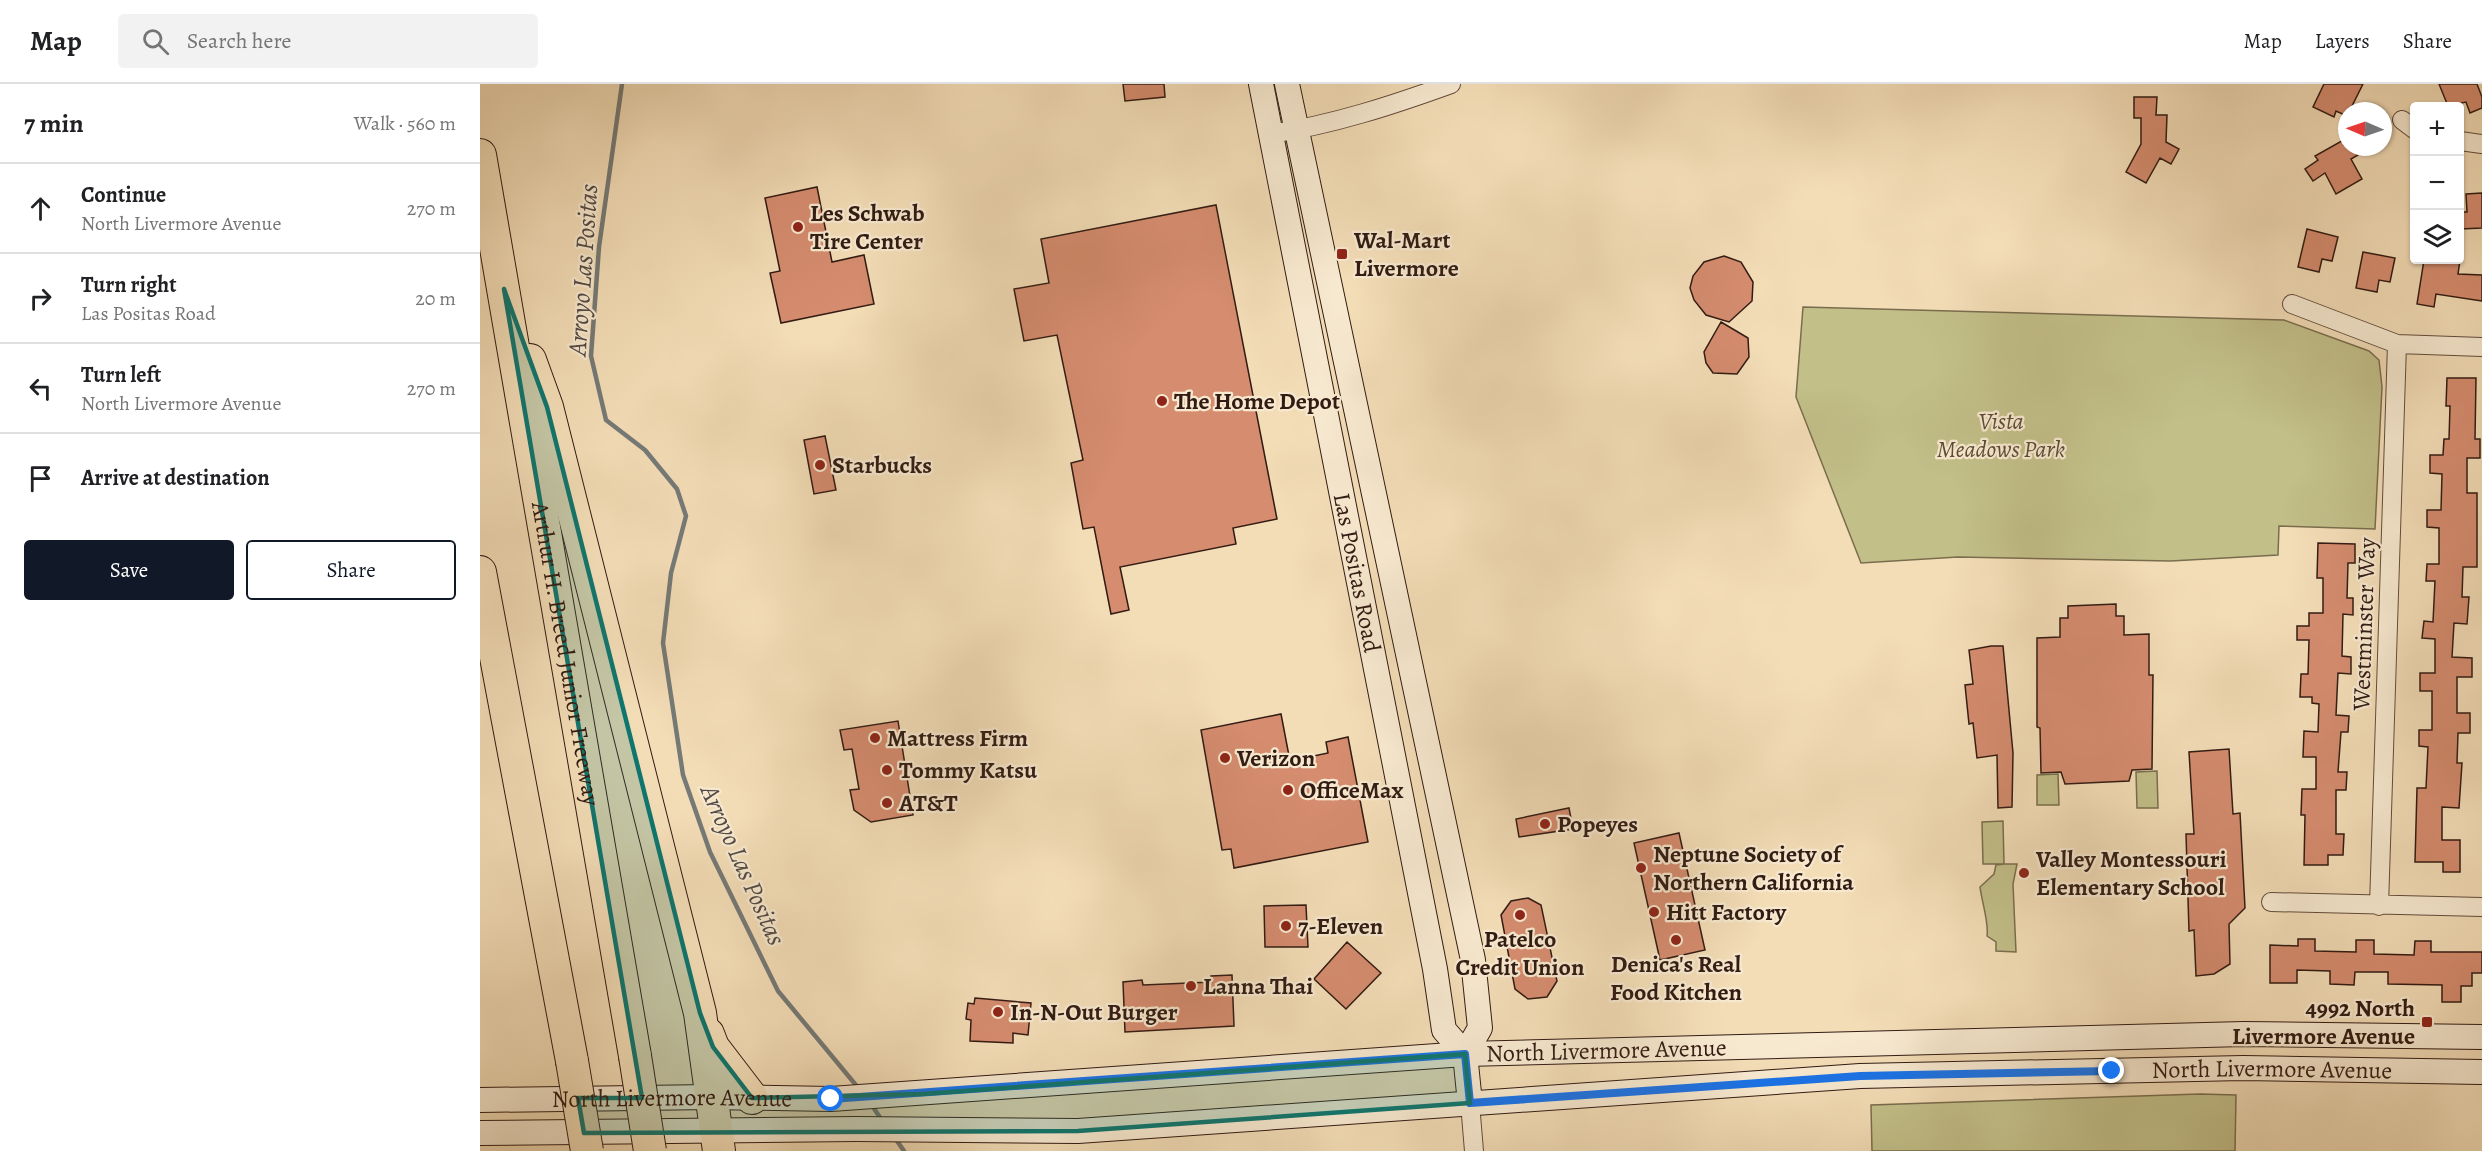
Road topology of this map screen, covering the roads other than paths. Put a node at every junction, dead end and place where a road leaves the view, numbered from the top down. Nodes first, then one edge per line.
1 (1261, 84) edge
2 (1287, 84) edge
3 (1451, 84) edge
4 (1297, 130) junction
5 (1270, 134) junction
6 (2464, 142) edge
7 (2482, 144) edge
8 (480, 155) edge
9 (504, 289) junction
10 (2292, 304) dead end
11 (2397, 344) junction
12 (2482, 347) edge
13 (480, 572) edge
14 (2271, 903) dead end
15 (2379, 906) junction
16 (2482, 907) edge
17 (700, 1013) junction
18 (2482, 1037) edge
19 (1465, 1054) junction
20 (2482, 1072) edge
21 (712, 1097) junction
22 (752, 1098) junction
23 (480, 1100) edge
24 (1470, 1103) junction
25 (480, 1133) edge
26 (718, 1140) edge
27 (587, 1151) edge
28 (650, 1151) edge
29 (1474, 1151) edge

1 - 5 main road, Las Positas Road
2 - 4 main road, Las Positas Road
3 - 4 street
4 - 5 street
4 - 19 main road, Las Positas Road
5 - 19 main road, Las Positas Road
6 - 7 street
8 - 9 highway, Arthur H. Breed Junior Freeway
9 - 17 highway
9 - 28 highway, Arthur H. Breed Junior Freeway, bridge
10 - 11 street
11 - 12 street
11 - 15 street, Westminster Way
13 - 27 highway, bridge
14 - 15 street
15 - 16 street
17 - 21 highway
17 - 22 highway
18 - 19 main road, North Livermore Avenue
19 - 22 main road, North Livermore Avenue
19 - 24 main road
20 - 24 main road, North Livermore Avenue
21 - 22 main road, North Livermore Avenue
21 - 23 main road, North Livermore Avenue
21 - 26 highway
24 - 26 main road, North Livermore Avenue
24 - 29 street
25 - 26 main road, North Livermore Avenue

